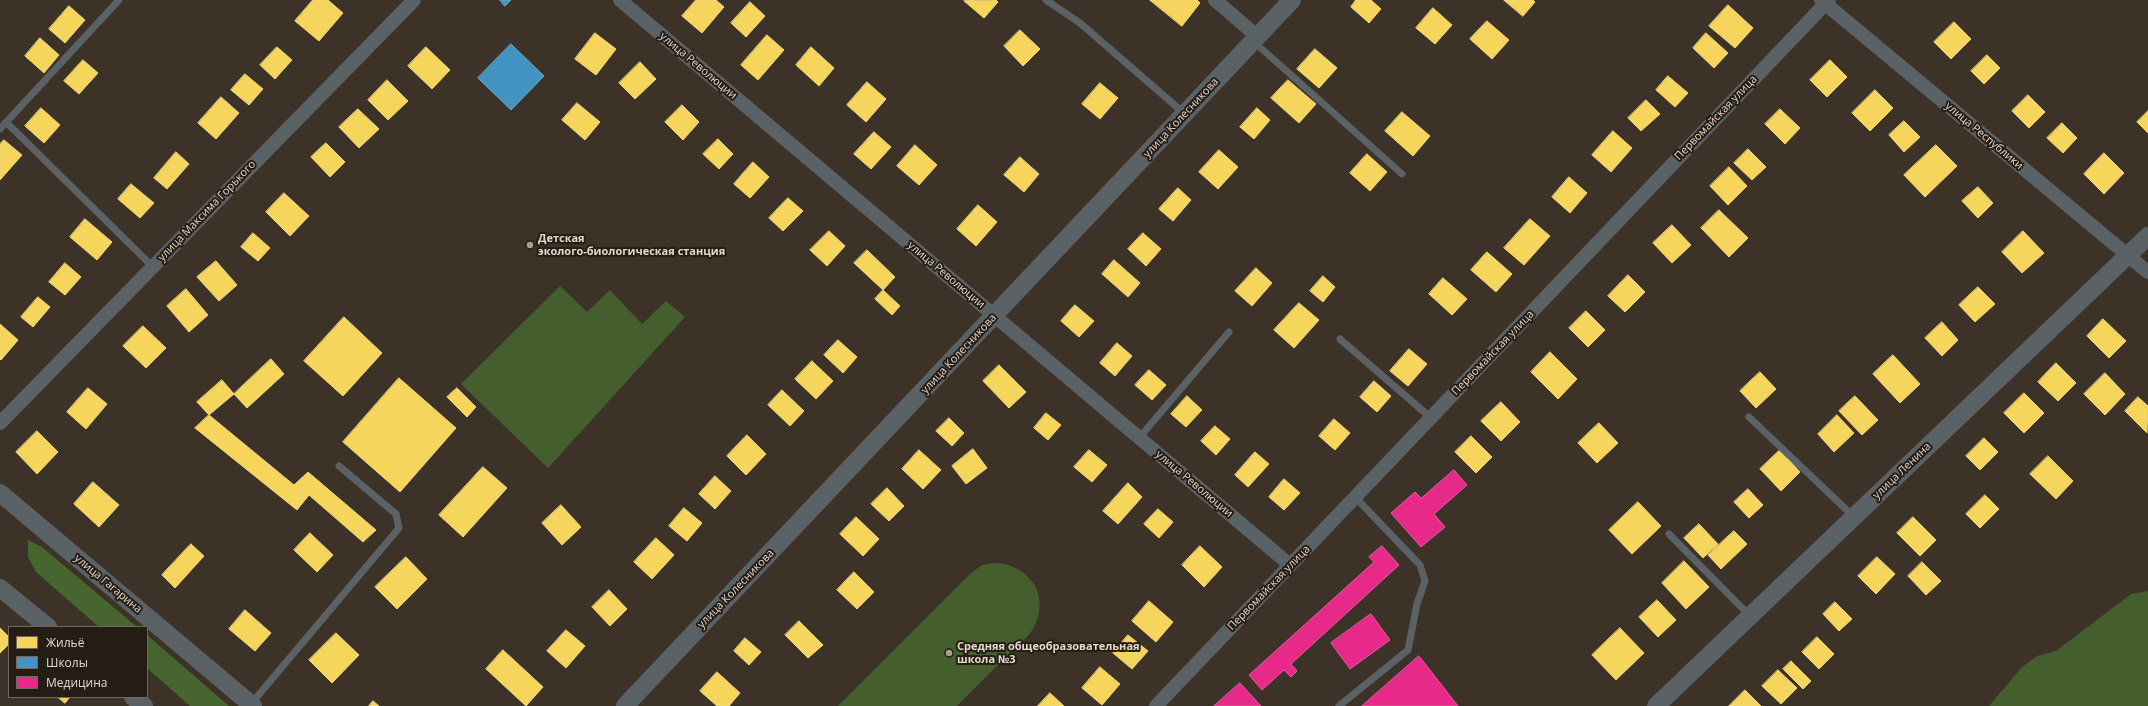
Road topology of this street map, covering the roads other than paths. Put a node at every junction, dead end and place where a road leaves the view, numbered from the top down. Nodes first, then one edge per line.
1 (119, 0) edge
2 (414, 0) edge
3 (620, 0) edge
4 (1046, 0) edge
5 (1215, 0) edge
6 (1292, 0) edge
7 (1825, 1) edge
8 (1255, 39) junction
9 (1184, 114) junction
10 (6, 122) junction
11 (0, 129) edge
12 (1402, 174) dead end
13 (2148, 236) edge
14 (2128, 256) junction
15 (153, 267) junction
16 (2148, 272) edge
17 (995, 316) junction
18 (1229, 332) dead end
19 (1340, 339) dead end
20 (1749, 417) dead end
21 (1431, 418) junction
22 (0, 423) edge
23 (1139, 438) junction
24 (339, 466) dead end
25 (0, 493) edge
26 (1355, 497) junction
27 (1854, 517) junction
28 (1669, 534) dead end
29 (1290, 566) junction
30 (0, 588) edge
31 (1749, 615) junction
32 (47, 626) edge
33 (134, 698) edge
34 (252, 705) edge
35 (144, 706) edge
36 (625, 706) edge
37 (1156, 706) edge
38 (1339, 706) edge
39 (1656, 706) edge

1 - 10 lane
2 - 15 street, улица Максима Горького
3 - 17 street, улица Революции
4 - 9 lane
5 - 8 street
6 - 8 street, улица Колесникова
7 - 14 street, улица Республики
7 - 21 street, Первомайская улица
8 - 9 street, улица Колесникова
8 - 12 lane
9 - 17 street, улица Колесникова
10 - 11 lane
10 - 15 lane
13 - 14 street, улица Ленина
14 - 16 street, улица Республики
14 - 27 street, улица Ленина
15 - 22 street, улица Максима Горького
17 - 23 street, улица Революции
17 - 36 street, улица Колесникова
18 - 23 lane
19 - 21 lane
20 - 27 lane
21 - 26 street, Первомайская улица
23 - 29 street, улица Революции
24 - 34 lane
25 - 34 street, улица Гагарина
26 - 29 street, Первомайская улица
26 - 38 lane
27 - 31 street, улица Ленина
28 - 31 lane
29 - 37 street, Первомайская улица
30 - 32 street
31 - 39 street, улица Ленина
33 - 35 street

